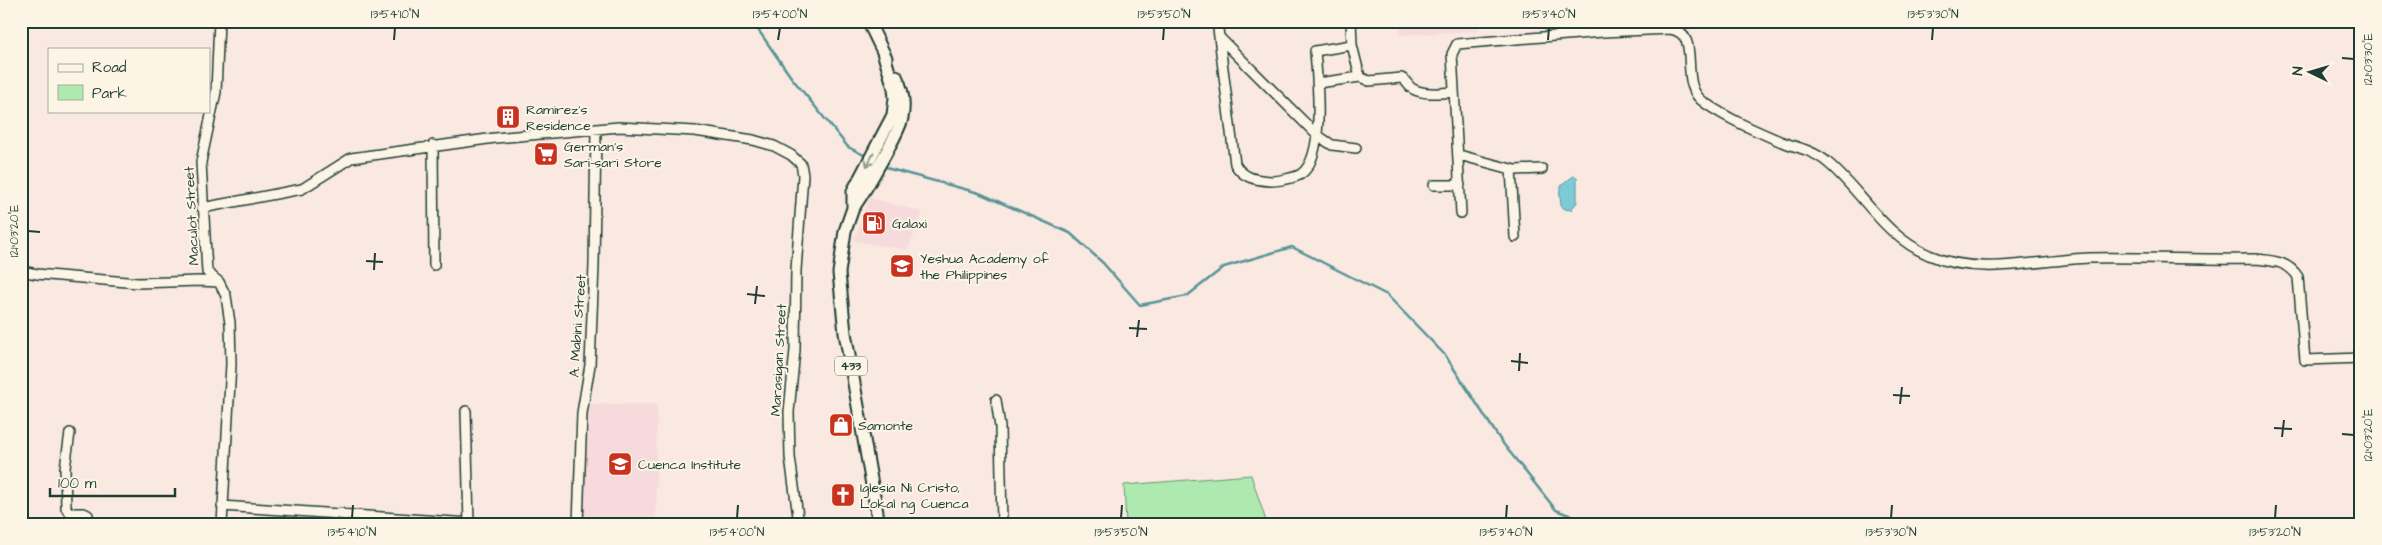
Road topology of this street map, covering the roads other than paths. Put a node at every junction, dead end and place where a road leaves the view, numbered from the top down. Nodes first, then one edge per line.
1 (219, 21) edge
2 (868, 21) edge
3 (1217, 21) edge
4 (1351, 21) edge
5 (1220, 38) junction
6 (1352, 45) junction
7 (1360, 77) junction
8 (1318, 83) junction
9 (1454, 92) junction
10 (596, 130) junction
11 (1317, 135) junction
12 (433, 145) junction
13 (1356, 148) dead end
14 (1459, 155) junction
15 (1510, 168) junction
16 (1542, 169) dead end
17 (1434, 185) dead end
18 (1460, 186) junction
19 (202, 208) junction
20 (1461, 213) dead end
21 (1515, 237) dead end
22 (434, 265) dead end
23 (21, 271) edge
24 (219, 282) junction
25 (2361, 358) edge
26 (996, 400) dead end
27 (466, 411) dead end
28 (70, 433) dead end
29 (222, 506) junction
30 (341, 513) junction
31 (469, 523) edge
32 (89, 524) edge
33 (222, 524) edge
34 (341, 524) edge
35 (484, 524) edge
36 (578, 524) edge
37 (799, 524) edge
38 (879, 524) edge
39 (1002, 524) edge

1 - 19 street, Maculot Street
2 - 38 main road, 433
3 - 5 street
4 - 6 street
5 - 11 street
5 - 11 street
6 - 7 street
6 - 8 street
7 - 8 street
7 - 9 street
8 - 11 street
9 - 14 street
9 - 25 street
10 - 12 street
10 - 36 street, A. Mabini Street
10 - 37 street, Marasigan Street
11 - 13 street
12 - 19 street
12 - 22 street
14 - 15 street
14 - 18 street
15 - 16 street
15 - 21 street
17 - 18 street
18 - 20 street
19 - 24 street, Maculot Street
23 - 24 street
24 - 29 street, Maculot Street
26 - 39 street
27 - 31 street
28 - 32 street
29 - 30 street
29 - 33 street, Maculot Street
30 - 31 street
30 - 34 street
31 - 35 street

